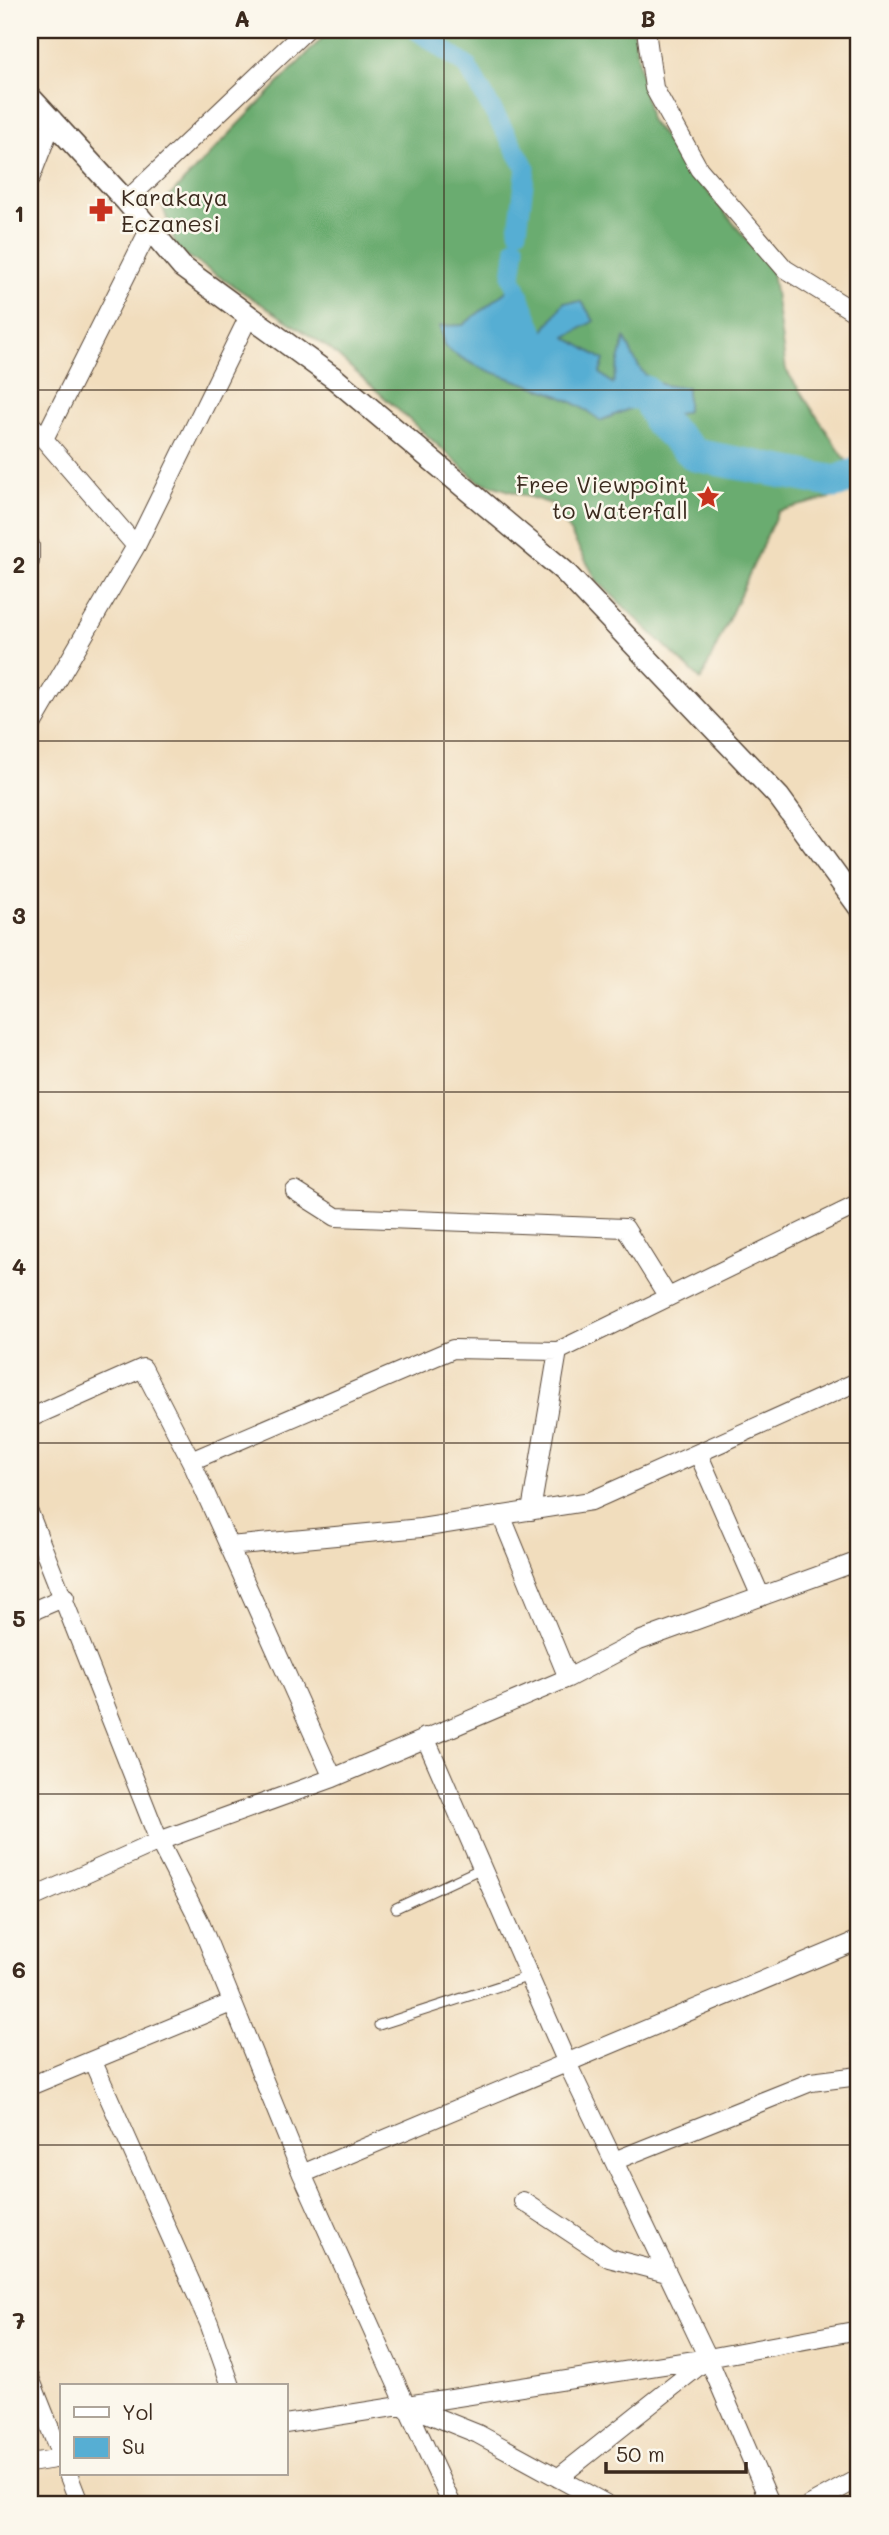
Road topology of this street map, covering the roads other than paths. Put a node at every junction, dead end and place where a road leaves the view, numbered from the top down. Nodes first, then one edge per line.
1 (306, 30) edge
2 (646, 30) edge
3 (30, 97) edge
4 (53, 120) junction
5 (30, 178) edge
6 (126, 201) junction
7 (149, 230) junction
8 (859, 315) edge
9 (249, 316) junction
10 (30, 423) edge
11 (44, 439) junction
12 (30, 545) edge
13 (136, 546) junction
14 (30, 561) edge
15 (33, 715) edge
16 (859, 907) edge
17 (295, 1191) dead end
18 (859, 1204) edge
19 (668, 1297) junction
20 (558, 1351) junction
21 (859, 1381) edge
22 (30, 1418) edge
23 (698, 1453) junction
24 (191, 1461) junction
25 (531, 1511) junction
26 (30, 1514) edge
27 (501, 1515) junction
28 (229, 1546) junction
29 (856, 1569) edge
30 (65, 1597) junction
31 (761, 1597) junction
32 (30, 1612) edge
33 (568, 1678) junction
34 (425, 1737) junction
35 (333, 1778) junction
36 (159, 1841) junction
37 (482, 1868) junction
38 (30, 1899) edge
39 (396, 1908) dead end
40 (859, 1940) edge
41 (530, 1976) junction
42 (231, 2003) junction
43 (379, 2025) dead end
44 (93, 2062) junction
45 (567, 2063) junction
46 (859, 2076) edge
47 (30, 2087) edge
48 (614, 2161) junction
49 (302, 2174) junction
50 (523, 2201) dead end
51 (667, 2273) junction
52 (859, 2330) edge
53 (708, 2358) junction
54 (30, 2378) edge
55 (230, 2384) edge
56 (406, 2405) junction
57 (287, 2424) edge
58 (60, 2454) edge
59 (60, 2457) edge
60 (30, 2463) edge
61 (69, 2476) edge
62 (558, 2478) junction
63 (859, 2478) edge
64 (80, 2505) edge
65 (452, 2505) edge
66 (608, 2505) edge
67 (771, 2505) edge
68 (810, 2505) edge

1 - 6 street
2 - 8 street
3 - 4 street
4 - 5 street
4 - 6 street
6 - 7 street
7 - 9 street
7 - 11 street
9 - 13 street
9 - 16 street
10 - 11 street
11 - 13 street
12 - 14 street
13 - 15 street
17 - 19 street
18 - 19 street
19 - 20 street
20 - 24 street
20 - 25 street
21 - 23 street
22 - 24 street
23 - 25 street
23 - 31 street
24 - 28 street
25 - 27 street
26 - 30 street
27 - 28 street
27 - 33 street
28 - 35 street
29 - 31 street
30 - 32 street
30 - 36 street
31 - 33 street
33 - 34 street
34 - 35 street
34 - 37 street
35 - 36 street
36 - 38 street
36 - 42 street
37 - 39 lane
37 - 41 street
40 - 45 street
41 - 43 lane
41 - 45 street
42 - 44 street
42 - 49 street
44 - 47 street
44 - 55 street
45 - 48 street
45 - 49 street
46 - 48 street
48 - 51 street
49 - 56 street
50 - 51 street
51 - 53 street
52 - 53 street
53 - 56 street
53 - 62 street
53 - 67 street
54 - 58 street
56 - 57 street
56 - 62 street
56 - 65 street
59 - 60 street
61 - 64 street
62 - 66 street
63 - 68 street

